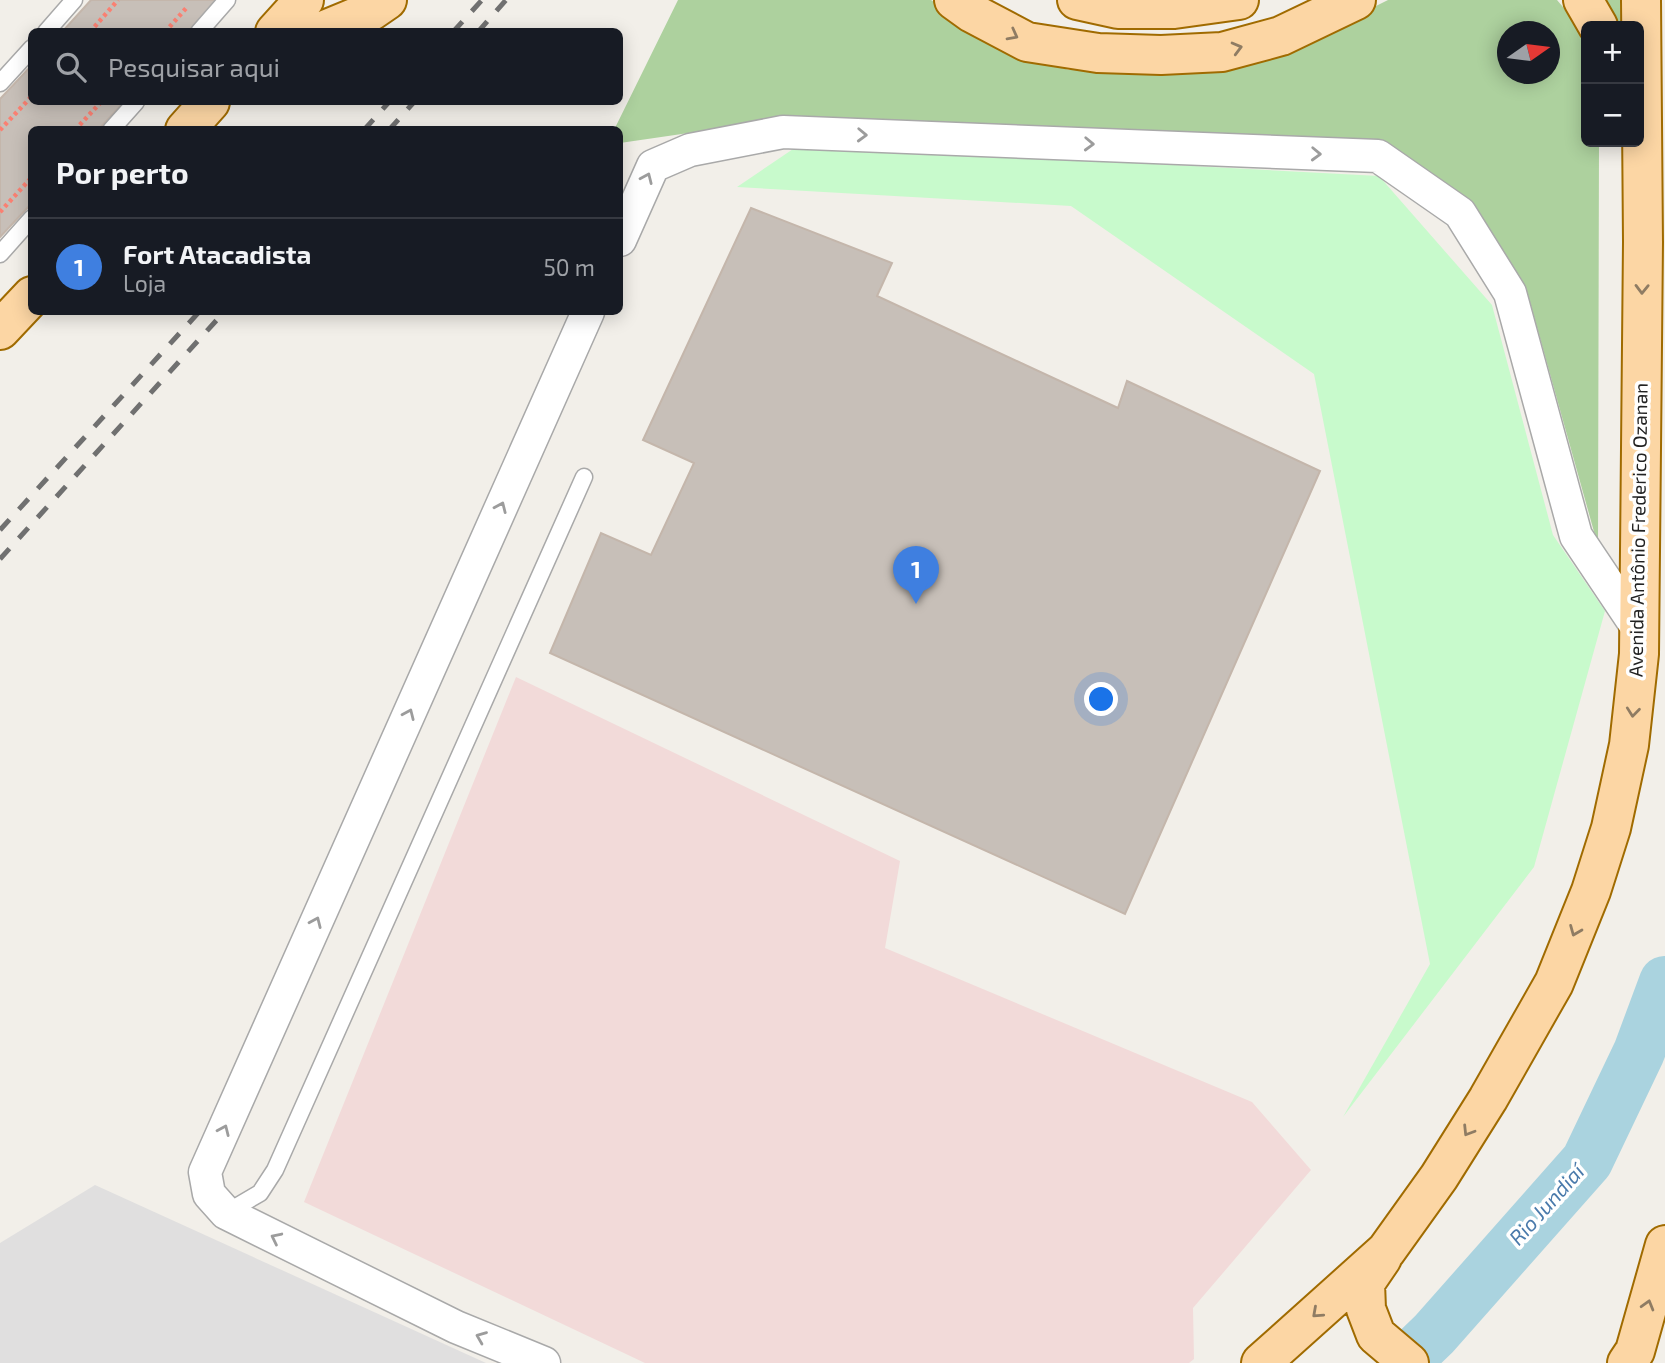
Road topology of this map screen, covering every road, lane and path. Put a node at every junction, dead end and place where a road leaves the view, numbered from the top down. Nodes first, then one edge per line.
1 (74, 0) edge
2 (118, 0) edge
3 (194, 0) edge
4 (227, 0) edge
5 (304, 0) edge
6 (387, 0) edge
7 (954, 0) edge
8 (1077, 0) edge
9 (1239, 0) edge
10 (1356, 0) edge
11 (1583, 0) edge
12 (1641, 0) edge
13 (1595, 21) edge
14 (50, 28) edge
15 (94, 28) edge
16 (169, 28) edge
17 (202, 28) edge
18 (279, 28) edge
19 (330, 28) edge
20 (28, 52) edge
21 (0, 83) edge
22 (28, 100) edge
23 (98, 105) edge
24 (133, 105) edge
25 (207, 105) edge
26 (79, 126) edge
27 (115, 126) edge
28 (188, 126) edge
29 (0, 130) edge
30 (1624, 147) edge
31 (28, 181) edge
32 (0, 212) edge
33 (28, 222) edge
34 (623, 233) edge
35 (1643, 242) junction
36 (0, 254) edge
37 (28, 300) edge
38 (587, 315) edge
39 (0, 330) edge
40 (584, 477) dead end
41 (1639, 630) junction
42 (226, 1213) junction
43 (1665, 1247) edge
44 (1387, 1251) junction
45 (544, 1363) edge
46 (1261, 1363) edge
47 (1409, 1363) edge
48 (1627, 1363) edge

1 - 14 lane
2 - 15 path
3 - 16 path
4 - 17 lane
5 - 18 main road
6 - 19 main road
7 -> 10 main road
8 - 9 main road
11 - 13 main road
12 - 35 main road, Avenida Antônio Frederico Ozanan
20 - 21 lane
22 - 29 path
23 - 26 path
24 - 27 lane
25 - 28 main road
30 - 35 main road
31 - 32 path
33 - 36 lane
34 -> 41 street
35 -> 41 main road, Avenida Antônio Frederico Ozanan
37 - 39 main road
42 -> 38 street
40 - 42 lane
41 -> 44 main road, Avenida Antônio Frederico Ozanan
45 -> 42 street
48 -> 43 main road
44 -> 46 main road, Avenida Antônio Frederico Ozanan
44 - 47 main road

